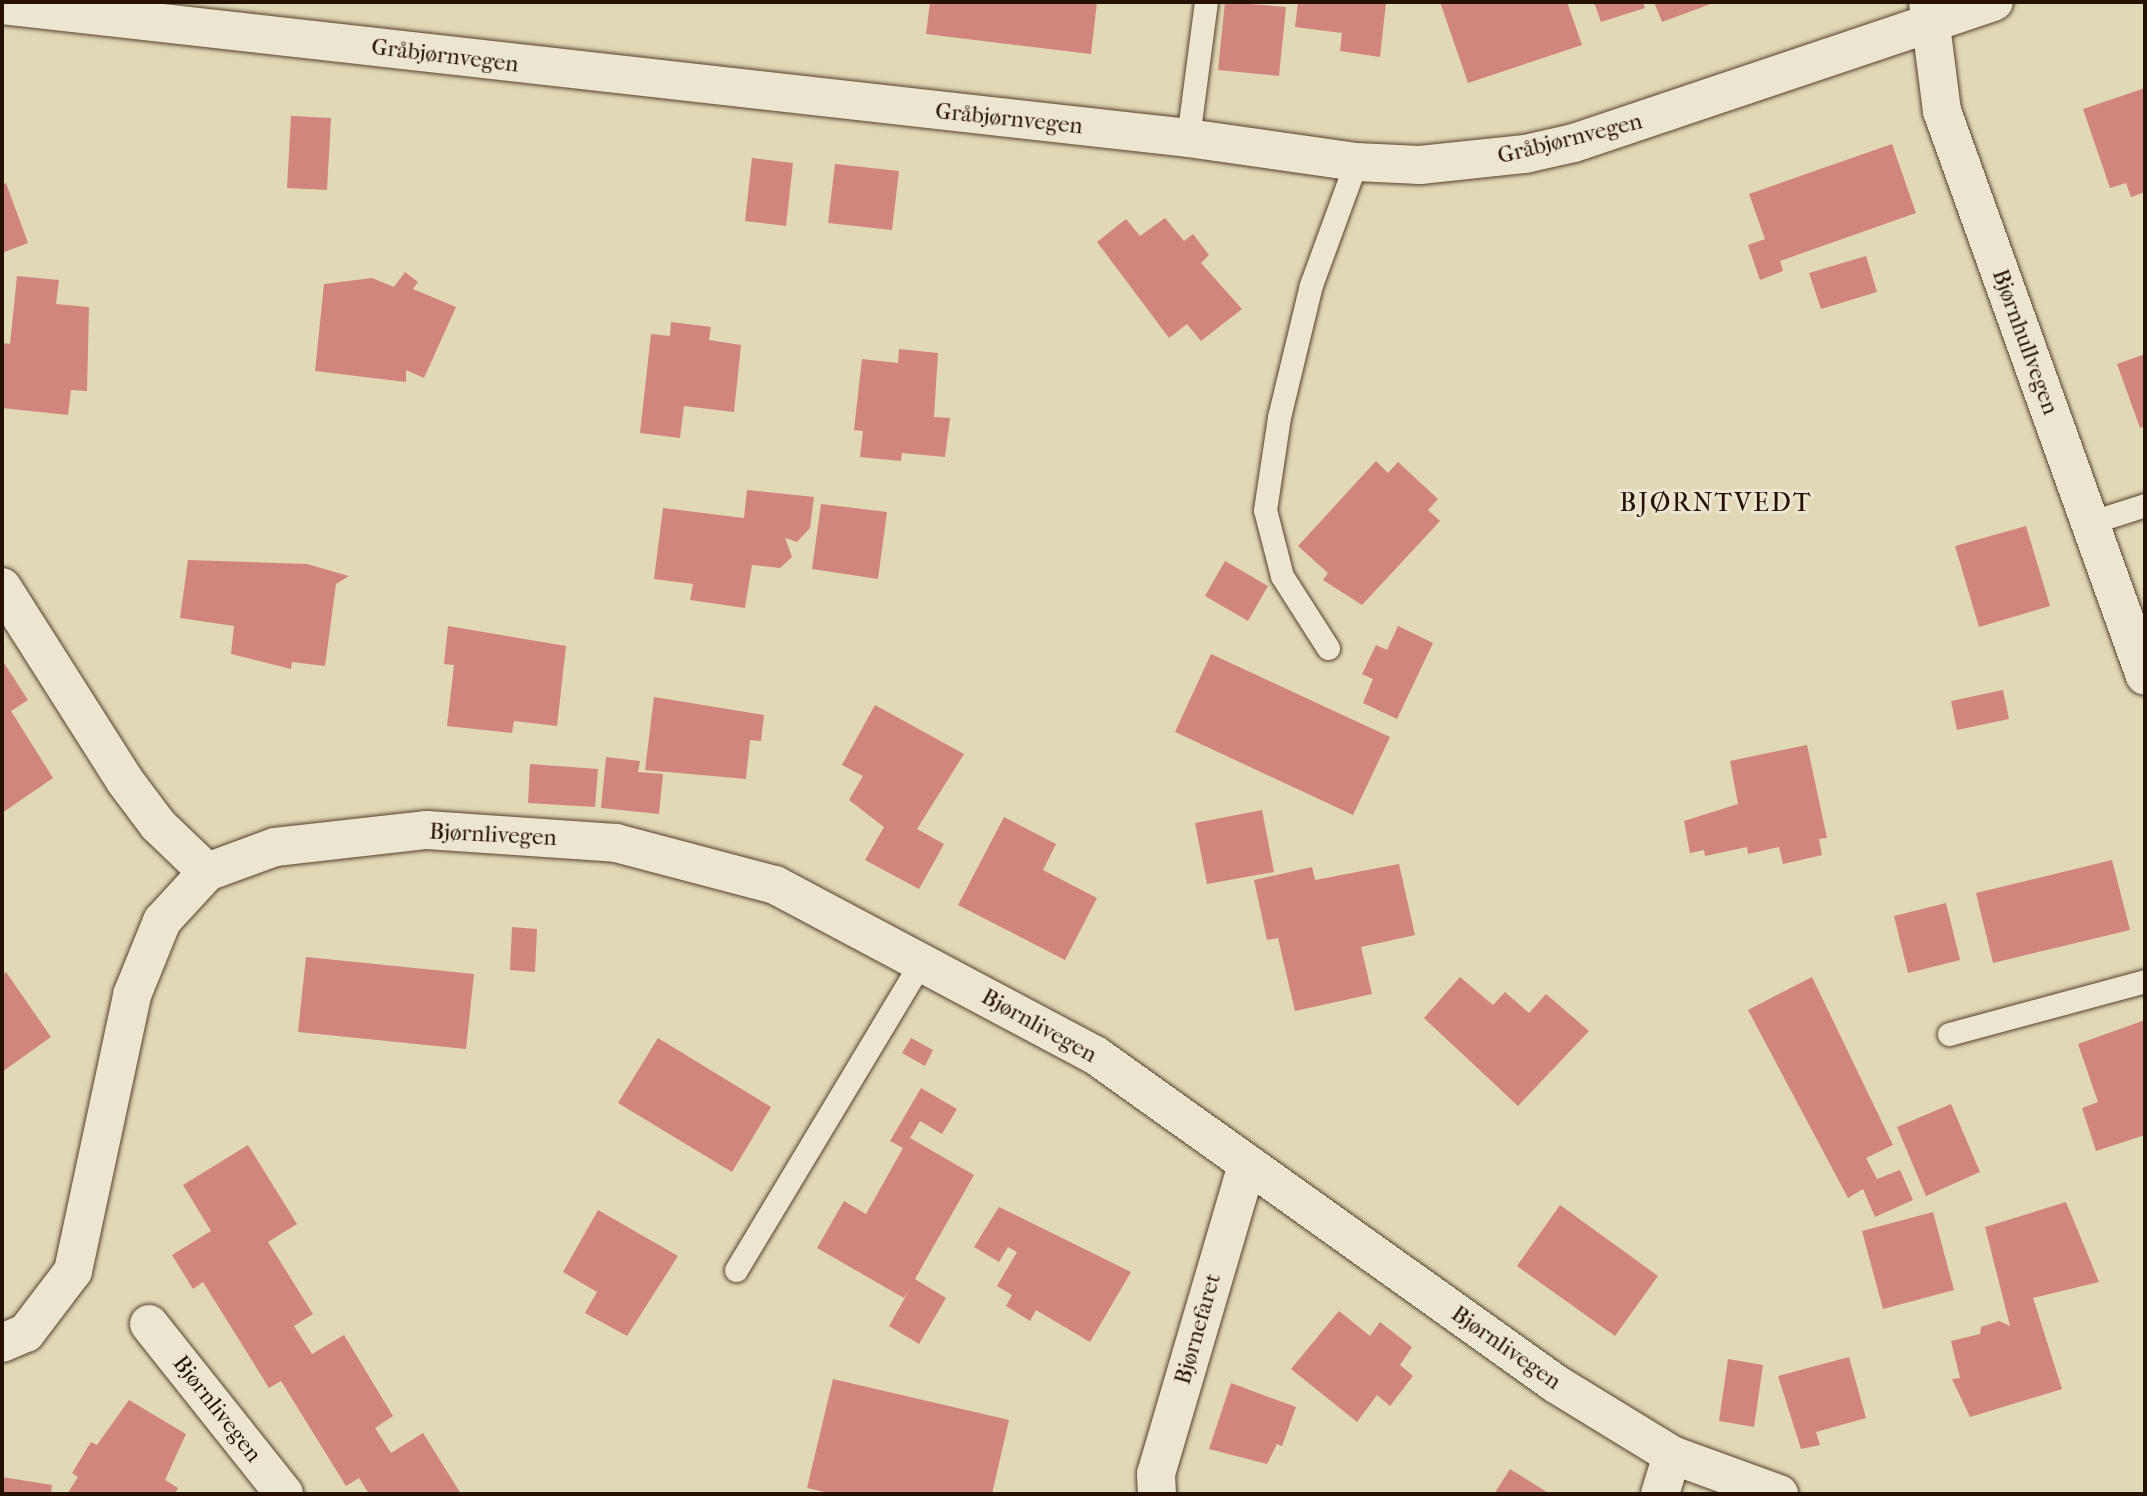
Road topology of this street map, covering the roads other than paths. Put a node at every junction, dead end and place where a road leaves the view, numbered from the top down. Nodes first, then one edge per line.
1 (1206, 2) edge
2 (1994, 2) edge
3 (2, 5) edge
4 (1928, 13) edge
5 (1188, 138) junction
6 (1356, 162) junction
7 (2145, 505) edge
8 (2090, 523) junction
9 (2, 587) edge
10 (1328, 648) dead end
11 (2145, 677) edge
12 (207, 872) junction
13 (922, 961) junction
14 (2145, 981) edge
15 (1949, 1034) dead end
16 (1247, 1165) junction
17 (736, 1269) dead end
18 (149, 1324) dead end
19 (2, 1343) edge
20 (1672, 1455) junction
21 (284, 1494) edge
22 (1157, 1494) edge
23 (1660, 1494) edge
24 (1779, 1494) edge

1 - 5 lane
2 - 4 street, Gråbjørnvegen
3 - 5 street, Gråbjørnvegen
4 - 6 street, Gråbjørnvegen
4 - 8 street, Bjørnhullvegen
5 - 6 street, Gråbjørnvegen
6 - 10 lane
7 - 8 lane
8 - 11 street, Bjørnhullvegen
9 - 12 street
12 - 13 street, Bjørnlivegen
12 - 19 street, Bjørnlivegen
13 - 16 street, Bjørnlivegen
13 - 17 lane
14 - 15 lane
16 - 20 street, Bjørnlivegen
16 - 22 street, Bjørnefaret
18 - 21 street, Bjørnlivegen
20 - 23 street
20 - 24 street, Bjørnlivegen

